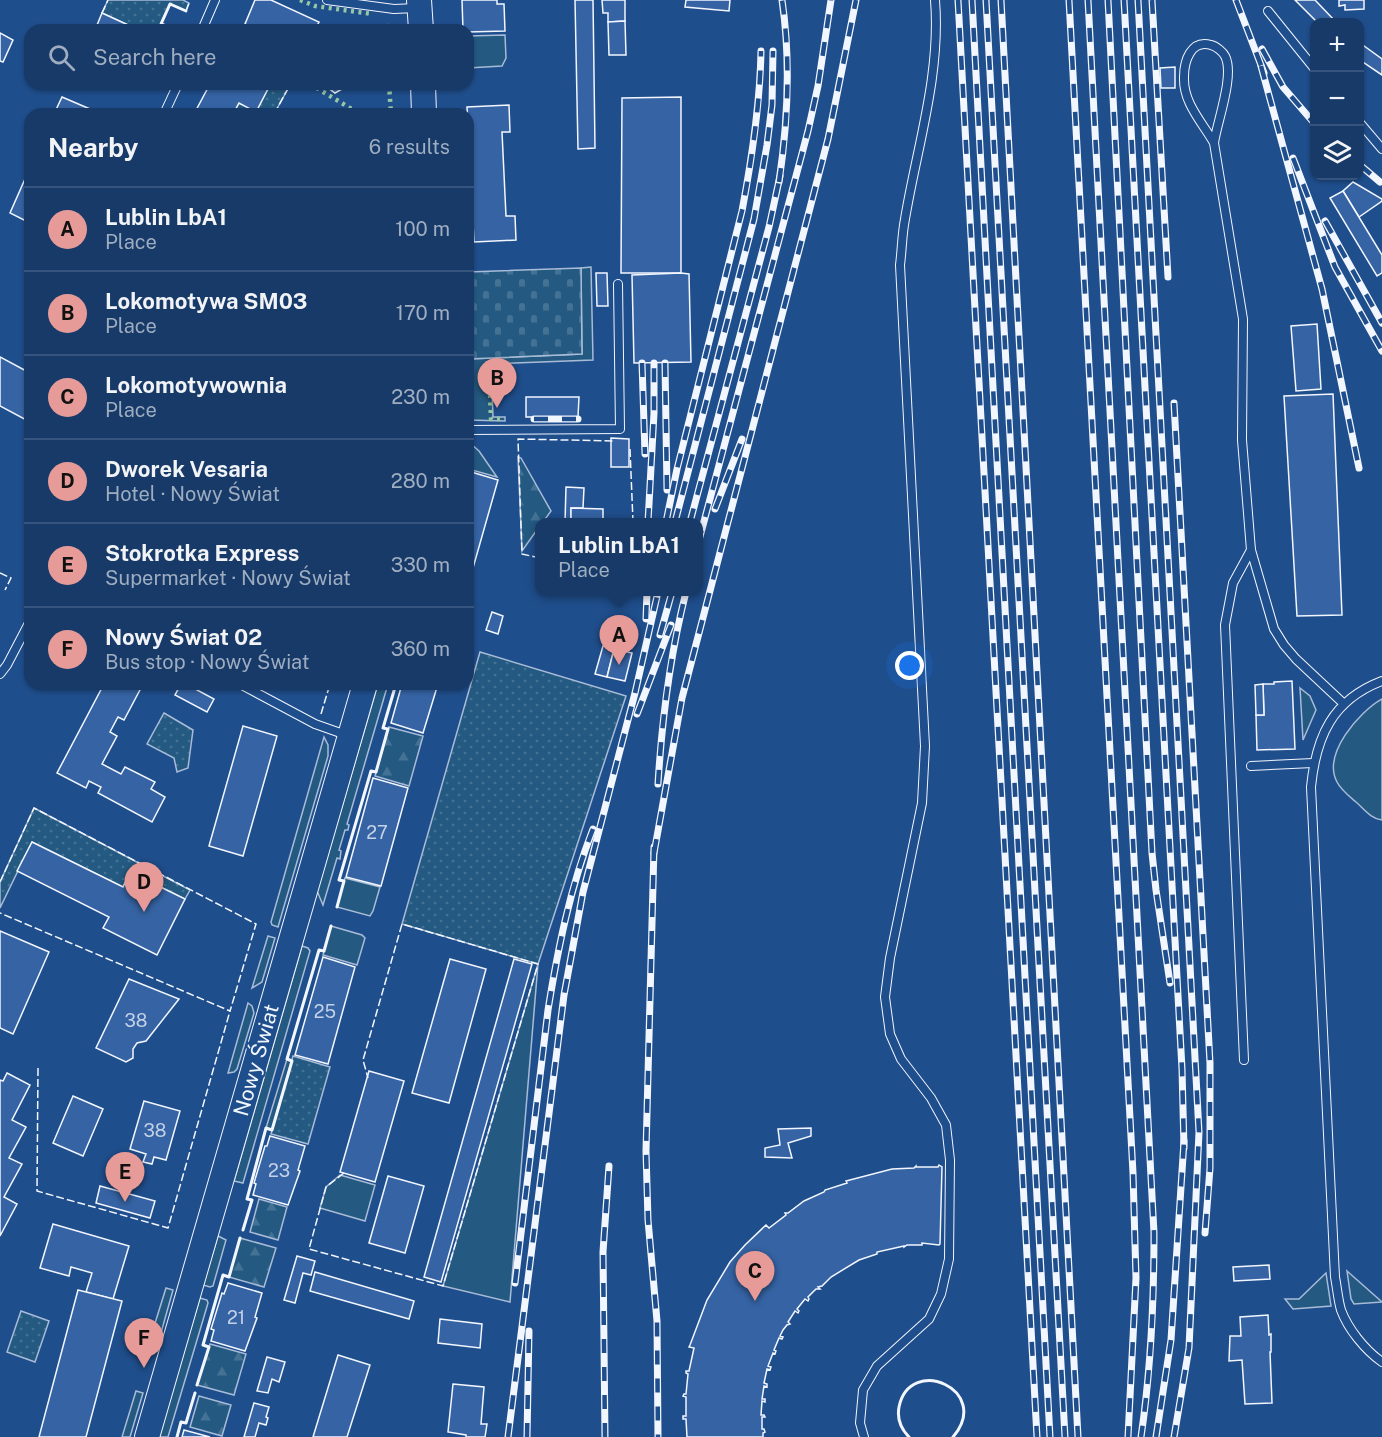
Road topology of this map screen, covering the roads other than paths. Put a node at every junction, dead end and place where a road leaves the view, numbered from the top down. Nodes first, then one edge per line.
1 (215, 0) edge
2 (327, 0) edge
3 (935, 0) edge
4 (363, 2) edge
5 (1268, 11) dead end
6 (420, 12) edge
7 (205, 24) edge
8 (1310, 63) edge
9 (175, 90) edge
10 (423, 90) edge
11 (167, 108) edge
12 (424, 108) edge
13 (1362, 126) edge
14 (1214, 143) junction
15 (1382, 149) edge
16 (618, 284) dead end
17 (474, 430) edge
18 (1251, 549) junction
19 (24, 632) edge
20 (0, 676) edge
21 (1382, 681) edge
22 (251, 690) edge
23 (363, 690) edge
24 (1344, 705) junction
25 (350, 736) junction
26 (1313, 763) junction
27 (1251, 766) dead end
28 (1244, 1060) dead end
29 (1382, 1362) edge
30 (147, 1437) edge
31 (864, 1437) edge

1 - 7 lane
2 - 4 lane
3 - 31 lane
4 - 6 lane
5 - 8 lane
9 - 11 lane
10 - 12 street
13 - 15 lane
14 - 14 lane
14 - 18 lane
16 - 17 lane
18 - 24 lane
18 - 28 lane
19 - 20 lane
21 - 24 lane
22 - 25 lane
23 - 25 street, Nowy Świat
24 - 26 lane
25 - 30 street, Nowy Świat
26 - 27 lane
26 - 29 lane

